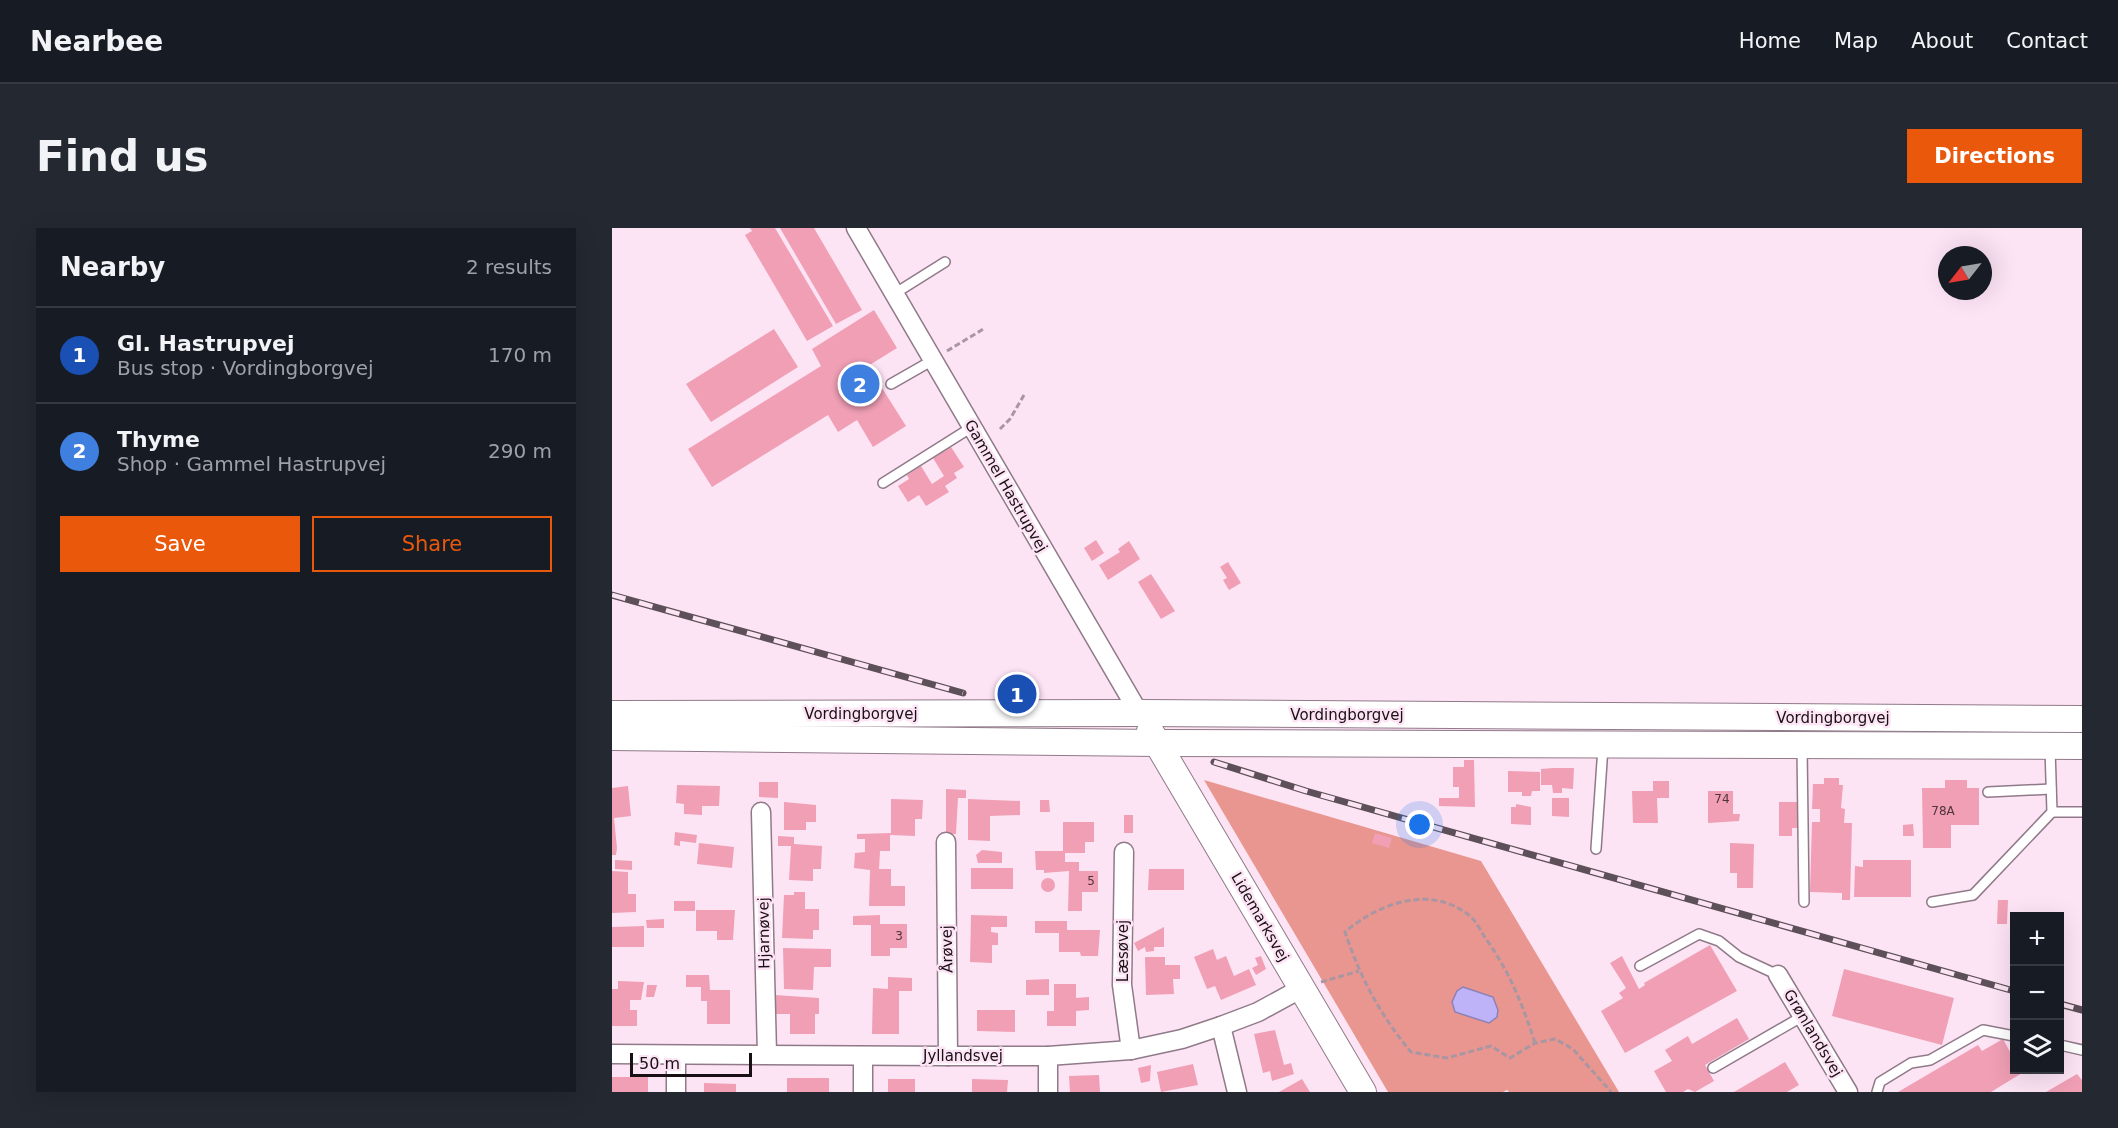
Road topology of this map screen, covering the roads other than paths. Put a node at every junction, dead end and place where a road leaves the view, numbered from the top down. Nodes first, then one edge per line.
1 (856, 228) edge
2 (945, 262) dead end
3 (894, 294) junction
4 (933, 360) junction
5 (891, 384) dead end
6 (972, 427) junction
7 (883, 483) dead end
8 (1139, 713) junction
9 (612, 714) edge
10 (2082, 719) edge
11 (1802, 731) junction
12 (2050, 732) junction
13 (612, 737) edge
14 (1158, 742) junction
15 (1604, 744) junction
16 (2082, 746) edge
17 (2051, 789) junction
18 (1988, 792) dead end
19 (2052, 812) junction
20 (2082, 812) edge
21 (761, 813) dead end
22 (946, 842) dead end
23 (1596, 849) dead end
24 (1124, 852) dead end
25 (1804, 902) dead end
26 (1932, 902) dead end
27 (1640, 966) dead end
28 (1778, 975) joint
29 (1302, 988) junction
30 (1803, 1016) junction
31 (1221, 1026) junction
32 (2010, 1035) edge
33 (2064, 1046) edge
34 (1131, 1050) junction
35 (2082, 1050) edge
36 (612, 1054) edge
37 (767, 1054) junction
38 (676, 1056) junction
39 (863, 1056) junction
40 (948, 1056) junction
41 (1048, 1056) junction
42 (1713, 1068) dead end
43 (676, 1092) edge
44 (863, 1092) edge
45 (1048, 1092) edge
46 (1237, 1092) edge
47 (1364, 1092) edge
48 (1848, 1092) edge
49 (1877, 1092) edge

1 - 3 street, Gammel Hastrupvej
2 - 3 lane
3 - 4 street, Gammel Hastrupvej
4 - 5 lane
4 - 6 street, Gammel Hastrupvej
6 - 7 lane
6 - 8 street, Gammel Hastrupvej
8 - 9 main road, Vordingborgvej
8 - 11 main road, Vordingborgvej
8 - 14 main road, Gammel Hastrupvej
10 - 12 main road, Vordingborgvej
11 - 12 main road, Vordingborgvej
11 - 15 main road, Vordingborgvej
11 - 25 lane
12 - 16 main road, Vordingborgvej
12 - 17 lane
13 - 14 main road, Vordingborgvej
14 - 15 main road, Vordingborgvej
14 - 29 main road, Lidemarksvej
15 - 23 lane
17 - 18 lane
17 - 19 lane
19 - 20 lane
19 - 26 lane
21 - 37 street, Hjarnøvej
22 - 40 street, Årøvej
24 - 34 street, Læsøvej
27 - 28 lane
28 - 30 street, Grønlandsvej
29 - 31 street, Jyllandsvej
29 - 47 main road, Lidemarksvej
30 - 42 lane
30 - 48 street, Grønlandsvej
31 - 34 street, Jyllandsvej
31 - 46 street
32 - 49 lane
33 - 35 lane
34 - 41 street, Jyllandsvej
36 - 38 street, Jyllandsvej
37 - 38 street, Jyllandsvej
37 - 39 street, Jyllandsvej
38 - 43 street
39 - 40 street, Jyllandsvej
39 - 44 street
40 - 41 street, Jyllandsvej
41 - 45 street

